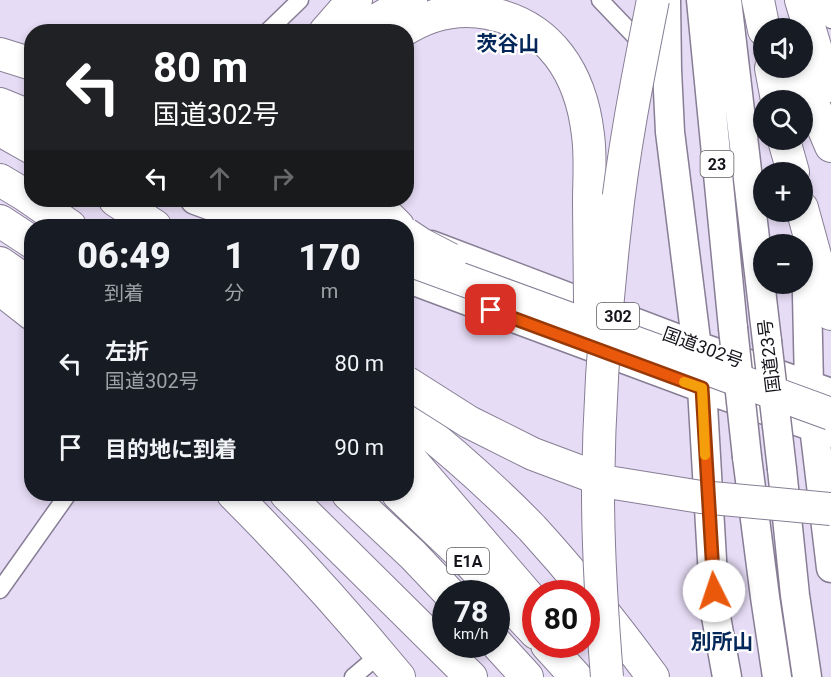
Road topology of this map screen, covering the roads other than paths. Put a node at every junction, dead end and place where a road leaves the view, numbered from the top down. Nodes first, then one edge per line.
1 (300, 0) edge
2 (356, 0) edge
3 (411, 0) edge
4 (600, 0) edge
5 (653, 0) edge
6 (666, 0) edge
7 (701, 0) edge
8 (728, 0) edge
9 (758, 0) edge
10 (766, 0) edge
11 (779, 0) edge
12 (801, 0) edge
13 (825, 0) edge
14 (762, 18) edge
15 (770, 18) edge
16 (784, 18) edge
17 (831, 21) edge
18 (275, 24) edge
19 (332, 24) edge
20 (370, 24) edge
21 (414, 24) edge
22 (0, 40) edge
23 (24, 48) edge
24 (0, 54) edge
25 (24, 62) edge
26 (667, 70) junction
27 (802, 78) edge
28 (831, 86) edge
29 (0, 90) edge
30 (24, 98) edge
31 (0, 104) edge
32 (24, 114) edge
33 (0, 129) edge
34 (24, 136) edge
35 (24, 143) edge
36 (831, 146) edge
37 (0, 180) edge
38 (24, 194) edge
39 (42, 207) edge
40 (126, 207) edge
41 (214, 207) edge
42 (261, 207) edge
43 (330, 207) edge
44 (379, 207) edge
45 (60, 219) edge
46 (144, 219) edge
47 (248, 219) edge
48 (296, 219) edge
49 (363, 219) edge
50 (390, 219) edge
51 (0, 221) edge
52 (803, 222) edge
53 (806, 222) edge
54 (24, 237) edge
55 (414, 238) edge
56 (414, 240) edge
57 (414, 262) edge
58 (0, 263) edge
59 (414, 281) edge
60 (23, 293) edge
61 (0, 296) edge
62 (831, 314) edge
63 (24, 316) edge
64 (697, 346) junction
65 (646, 347) junction
66 (414, 387) edge
67 (702, 388) junction
68 (820, 389) edge
69 (414, 422) edge
70 (825, 425) edge
71 (414, 463) edge
72 (598, 491) junction
73 (63, 501) edge
74 (228, 501) edge
75 (240, 501) edge
76 (282, 501) edge
77 (293, 501) edge
78 (355, 501) edge
79 (405, 501) edge
80 (831, 508) edge
81 (831, 568) edge
82 (437, 580) edge
83 (522, 589) edge
84 (0, 590) edge
85 (522, 618) edge
86 (510, 658) edge
87 (559, 658) edge
88 (580, 658) edge
89 (386, 669) edge
90 (353, 677) edge
91 (386, 677) edge
92 (442, 677) edge
93 (471, 677) edge
94 (527, 677) edge
95 (576, 677) edge
96 (595, 677) edge
97 (607, 677) edge
98 (653, 677) edge
99 (727, 677) edge
100 (777, 677) edge
101 (807, 677) edge

1 - 18 street
2 - 19 highway
3 - 20 highway
4 - 26 street
5 - 72 highway, bridge
6 - 26 highway
7 - 100 highway, 国道23号 / 23, bridge
8 - 101 highway, 国道23号 / 23, bridge
9 - 14 highway
10 - 15 highway
11 - 16 highway
12 - 28 highway
13 - 17 street
21 - 72 highway, bridge
22 - 23 street
24 - 25 highway
26 - 64 highway
27 - 36 highway
29 - 30 highway
31 - 32 highway
33 - 34 highway
33 - 35 highway
37 - 38 highway
39 - 45 highway
40 - 46 highway
41 - 47 highway
42 - 48 highway
43 - 49 highway
44 - 50 highway
51 - 54 highway
52 - 68 highway
53 - 62 highway
55 - 64 highway, 国道302号 / 302
56 - 65 highway, bridge
57 - 65 highway, bridge
58 - 60 highway
59 - 67 highway, 302
61 - 63 street
64 - 67 highway
64 - 68 highway, 国道302号 / 302
65 - 70 highway, bridge
66 - 80 highway, bridge
67 - 70 highway, 302
67 - 99 highway
68 - 70 highway
69 - 98 highway, bridge
70 - 81 highway
71 - 83 highway
72 - 97 highway, bridge
73 - 84 street
74 - 89 street
75 - 89 highway
76 - 92 highway
77 - 93 highway
78 - 82 highway, E1A
79 - 85 highway, E1A
86 - 94 highway
87 - 95 highway
88 - 96 highway
89 - 90 street
89 - 91 street

